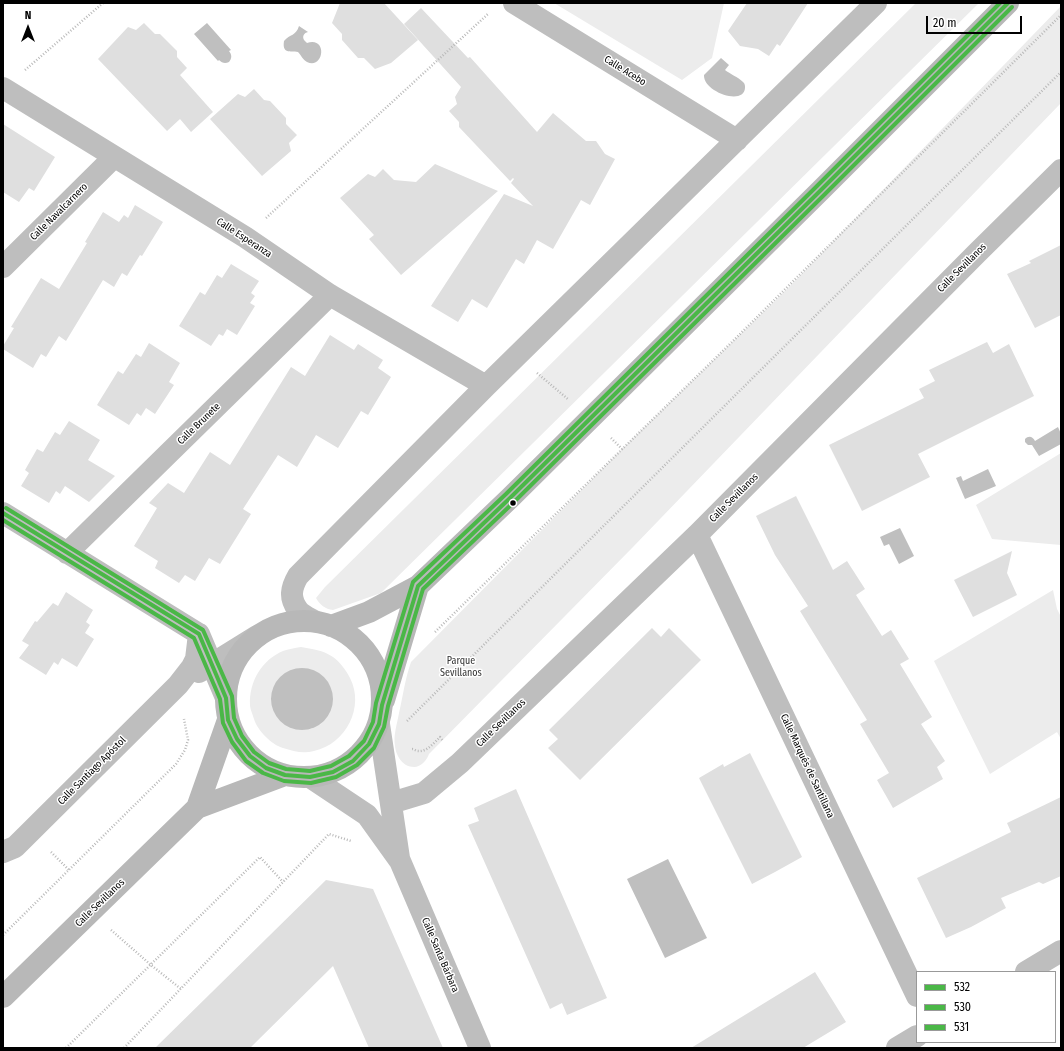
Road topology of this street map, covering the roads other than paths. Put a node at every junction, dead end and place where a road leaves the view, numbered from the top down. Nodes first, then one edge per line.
1 (514, 3) edge
2 (876, 3) edge
3 (1008, 3) edge
4 (3, 88) edge
5 (737, 140) junction
6 (114, 157) junction
7 (1061, 170) edge
8 (3, 267) edge
9 (330, 295) junction
10 (486, 386) junction
11 (3, 513) edge
12 (697, 535) junction
13 (67, 553) junction
14 (418, 586) junction
15 (323, 624) junction
16 (200, 634) junction
17 (257, 636) junction
18 (212, 665) junction
19 (178, 685) junction
20 (226, 698) junction
21 (381, 714) junction
22 (228, 720) junction
23 (286, 775) junction
24 (310, 777) junction
25 (391, 803) junction
26 (197, 808) junction
27 (3, 852) edge
28 (400, 861) junction
29 (1061, 951) edge
30 (1028, 971) edge
31 (916, 994) edge
32 (3, 997) edge
33 (916, 1037) edge
34 (480, 1048) edge
35 (897, 1048) edge

1 - 5 street, Calle Acebo
2 - 5 street
3 - 14 main road
4 - 6 street, Calle Esperanza
5 - 10 street
6 - 8 street, Calle Navalcarnero
6 - 9 street, Calle Esperanza
7 - 12 street, Calle Sevillanos
9 - 10 street, Calle Esperanza
9 - 13 street, Calle Brunete
10 - 15 street
11 - 13 street
12 - 25 street, Calle Sevillanos
12 - 31 street, Calle Marqués de Santillana
13 - 16 street
14 - 15 main road
14 - 21 main road
15 - 17 main road
15 - 21 main road
16 - 18 street
16 - 19 street, Calle Santiago Apóstol
17 - 18 street, Calle Santiago Apóstol
17 - 20 main road
18 - 19 street, Calle Santiago Apóstol
18 - 20 street
19 - 27 street, Calle Santiago Apóstol
20 - 22 main road
21 - 24 main road
21 - 25 street, Calle Santa Bárbara
22 - 23 main road
22 - 26 main road, Calle Sevillanos
23 - 24 main road
23 - 26 main road, Calle Sevillanos
24 - 28 street, Calle Santa Bárbara
25 - 28 street, Calle Santa Bárbara
26 - 32 main road, Calle Sevillanos
28 - 34 street, Calle Santa Bárbara
29 - 30 street
33 - 35 street

